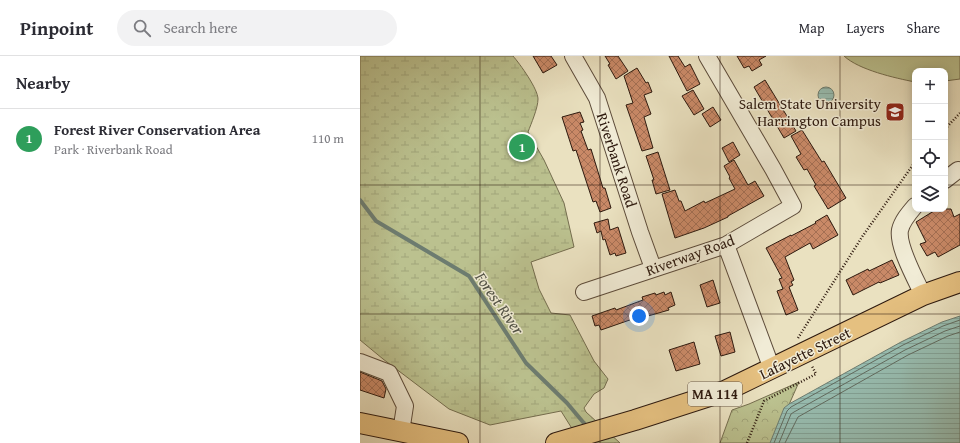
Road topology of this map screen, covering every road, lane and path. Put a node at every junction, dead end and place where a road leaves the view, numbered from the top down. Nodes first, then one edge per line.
1 (573, 56) edge
2 (707, 56) edge
3 (960, 113) edge
4 (948, 126) edge
5 (912, 166) edge
6 (958, 170) dead end
7 (948, 178) edge
8 (912, 209) edge
9 (726, 245) junction
10 (654, 268) junction
11 (960, 282) edge
12 (584, 292) dead end
13 (923, 295) junction
14 (800, 347) junction
15 (360, 362) edge
16 (772, 369) junction
17 (360, 423) edge
18 (401, 432) junction
19 (563, 441) edge
20 (458, 443) edge
21 (747, 443) edge

1 - 10 street, Riverbank Road
2 - 9 street, Riverway Road
3 - 4 path
5 - 14 path
6 - 7 street
8 - 13 street
9 - 10 street, Riverway Road
9 - 16 street
10 - 12 street, Riverway Road
11 - 13 main road, Lafayette Street / MA 114
13 - 14 main road, Lafayette Street / MA 114
14 - 16 main road, Lafayette Street / MA 114
14 - 21 path
15 - 18 street
16 - 19 main road, Lafayette Street / MA 114
17 - 18 main road
18 - 20 main road

